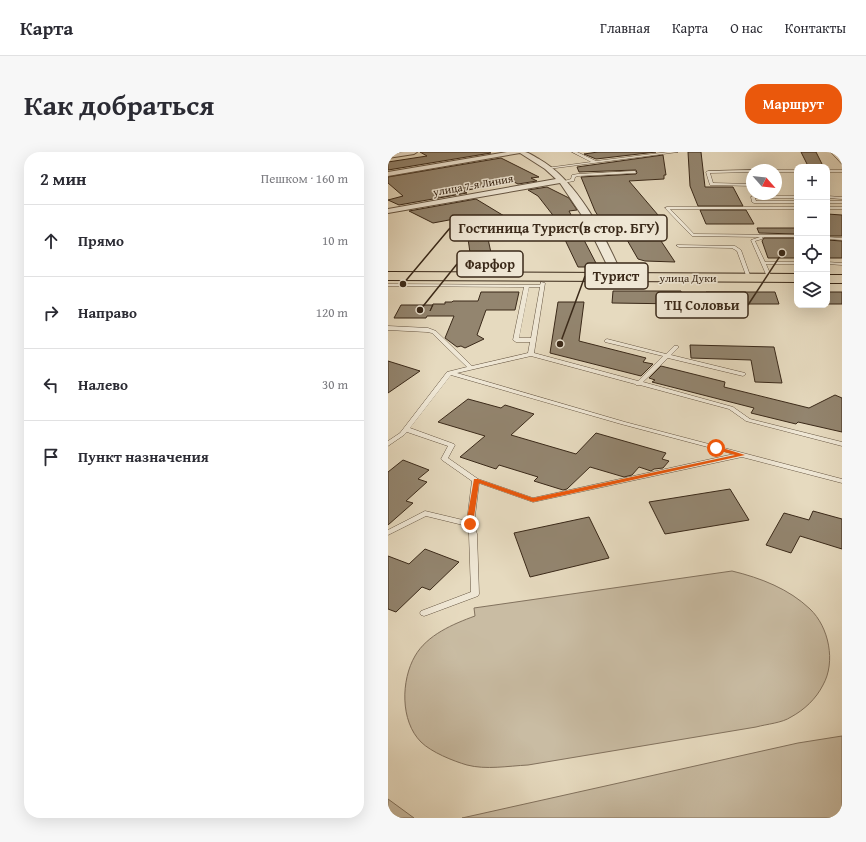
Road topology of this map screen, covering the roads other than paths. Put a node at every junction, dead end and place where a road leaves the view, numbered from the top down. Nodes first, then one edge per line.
1 (414, 152) edge
2 (518, 152) edge
3 (522, 152) edge
4 (574, 152) edge
5 (676, 152) edge
6 (833, 152) edge
7 (399, 153) edge
8 (388, 156) edge
9 (595, 162) junction
10 (842, 163) edge
11 (548, 168) junction
12 (746, 171) edge
13 (782, 171) edge
14 (794, 171) edge
15 (830, 171) edge
16 (842, 171) edge
17 (635, 172) dead end
18 (388, 174) edge
19 (562, 181) junction
20 (746, 185) edge
21 (794, 197) edge
22 (830, 198) edge
23 (842, 198) edge
24 (794, 202) edge
25 (830, 202) edge
26 (842, 202) edge
27 (794, 208) edge
28 (830, 208) edge
29 (842, 208) edge
30 (388, 211) edge
31 (794, 237) edge
32 (794, 237) edge
33 (830, 237) edge
34 (842, 238) edge
35 (679, 246) dead end
36 (764, 263) junction
37 (794, 263) edge
38 (830, 264) edge
39 (842, 264) edge
40 (388, 276) edge
41 (618, 277) junction
42 (749, 278) junction
43 (770, 278) junction
44 (794, 278) edge
45 (830, 279) edge
46 (842, 279) edge
47 (543, 282) junction
48 (388, 285) edge
49 (527, 286) junction
50 (388, 328) edge
51 (533, 340) junction
52 (607, 341) dead end
53 (676, 347) dead end
54 (531, 354) junction
55 (667, 356) junction
56 (471, 368) junction
57 (449, 372) junction
58 (743, 374) dead end
59 (638, 384) junction
60 (405, 429) junction
61 (388, 444) edge
62 (842, 444) edge
63 (742, 455) junction
64 (476, 480) junction
65 (842, 481) edge
66 (470, 524) junction
67 (388, 533) edge
68 (424, 613) dead end

1 - 7 street
2 - 18 street
3 - 11 street
4 - 9 lane
5 - 9 lane
6 - 10 lane
7 - 8 street
9 - 11 lane
11 - 19 street
12 - 20 lane
13 - 14 lane
15 - 16 lane
17 - 19 lane
19 - 30 street, улица 7-я Линия
19 - 41 street
21 - 24 lane
22 - 23 lane
25 - 26 lane
27 - 31 lane
28 - 29 lane
32 - 36 lane
33 - 34 lane
35 - 42 lane
36 - 37 lane
36 - 43 lane
38 - 39 lane
40 - 47 main road, улица Дуки
41 - 42 main road, улица Дуки
41 - 47 main road, улица Дуки
42 - 43 main road, улица Дуки
43 - 44 main road, улица Дуки
45 - 46 main road
47 - 49 lane
47 - 51 lane
48 - 49 lane
49 - 51 lane
50 - 56 lane
51 - 54 lane
52 - 55 lane
53 - 55 lane
54 - 56 lane
54 - 59 lane
55 - 58 lane
55 - 59 lane
56 - 57 lane
57 - 60 lane
57 - 63 lane
59 - 62 lane
60 - 61 lane
60 - 64 lane
63 - 64 lane
63 - 65 lane
64 - 66 lane
66 - 67 lane
66 - 68 lane

